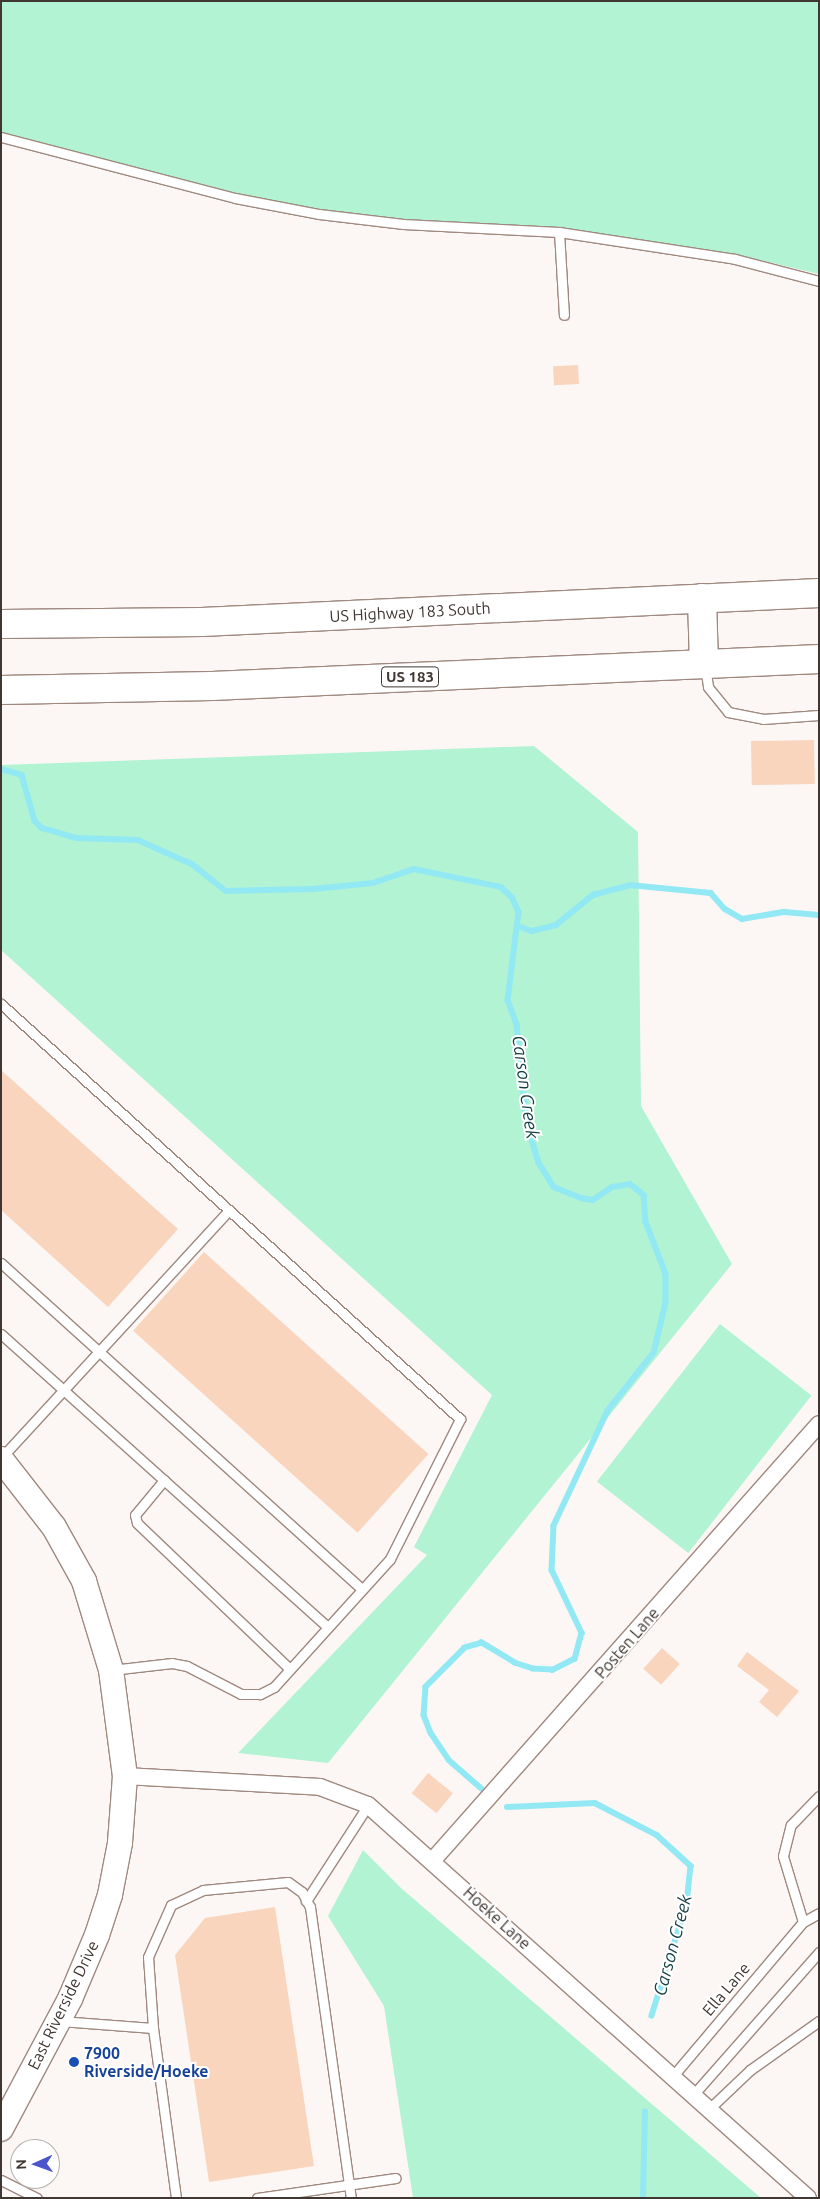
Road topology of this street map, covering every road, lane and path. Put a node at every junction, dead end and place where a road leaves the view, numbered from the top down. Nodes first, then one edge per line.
1 (1, 137) edge
2 (559, 232) junction
3 (819, 281) edge
4 (564, 315) dead end
5 (819, 593) edge
6 (702, 598) junction
7 (1, 624) edge
8 (819, 659) edge
9 (704, 664) junction
10 (1, 690) edge
11 (819, 715) edge
12 (1, 1004) edge
13 (229, 1210) junction
14 (1, 1264) edge
15 (1, 1334) edge
16 (99, 1352) junction
17 (64, 1390) junction
18 (819, 1424) edge
19 (1, 1458) edge
20 (164, 1480) junction
21 (362, 1589) junction
22 (328, 1627) junction
23 (290, 1669) junction
24 (111, 1670) junction
25 (125, 1776) junction
26 (819, 1796) edge
27 (368, 1805) junction
28 (432, 1860) junction
29 (306, 1901) junction
30 (819, 1914) edge
31 (804, 1922) junction
32 (819, 1952) edge
33 (59, 2020) junction
34 (819, 2022) edge
35 (154, 2028) junction
36 (672, 2077) junction
37 (693, 2095) junction
38 (710, 2109) junction
39 (1, 2129) edge
40 (396, 2178) dead end
41 (1, 2180) edge
42 (349, 2185) junction
43 (37, 2198) edge
44 (176, 2198) edge
45 (256, 2198) edge
46 (351, 2198) edge
47 (808, 2198) edge

1 - 2 lane
2 - 3 lane
2 - 4 lane
5 - 6 highway, US Highway 183 South
6 - 7 highway, US Highway 183 South
6 - 9 highway
8 - 9 highway, US 183
9 - 10 highway, US 183
9 - 11 lane
12 - 13 lane
13 - 16 lane
13 - 21 lane
14 - 16 lane
15 - 17 lane
16 - 17 lane
16 - 21 lane
17 - 19 lane
17 - 20 lane
18 - 28 street, Posten Lane
19 - 24 main road, East Riverside Drive
20 - 22 lane
20 - 23 lane
21 - 22 lane
22 - 23 lane
23 - 24 lane
24 - 25 main road, East Riverside Drive
25 - 27 street, Hoeke Lane
25 - 33 main road, East Riverside Drive
26 - 31 lane
27 - 28 street, Hoeke Lane
27 - 29 lane
28 - 36 street, Hoeke Lane
29 - 35 lane
29 - 42 lane
30 - 31 lane, Ella Lane
31 - 36 lane, Ella Lane
32 - 37 lane
33 - 35 lane
33 - 39 main road, East Riverside Drive
34 - 38 lane
35 - 44 lane
36 - 37 street, Hoeke Lane
37 - 38 street, Hoeke Lane
38 - 47 street, Hoeke Lane
40 - 42 lane
41 - 43 lane
42 - 45 lane
42 - 46 lane

